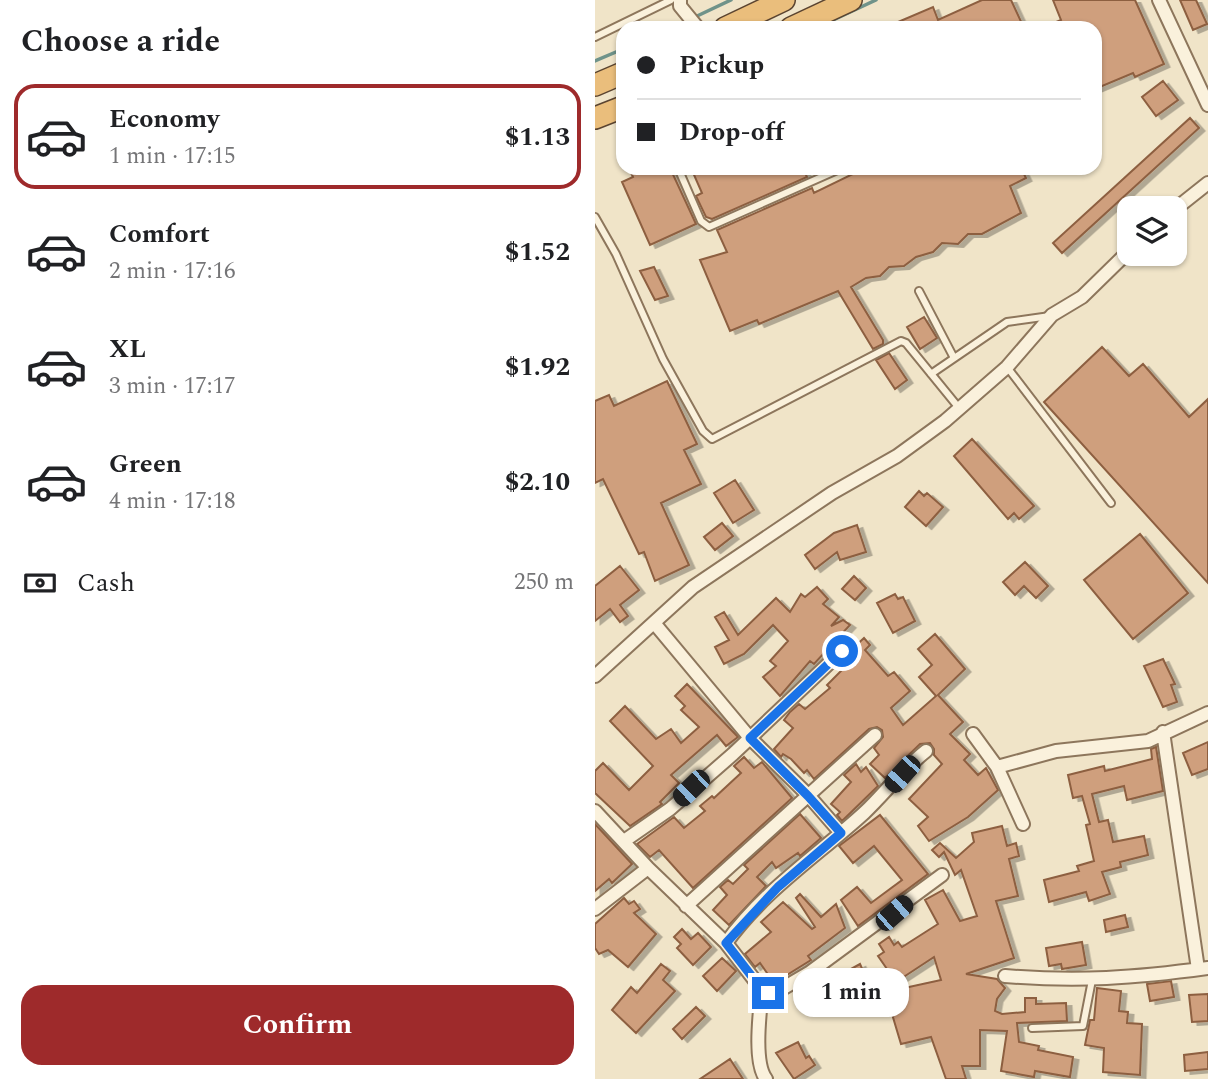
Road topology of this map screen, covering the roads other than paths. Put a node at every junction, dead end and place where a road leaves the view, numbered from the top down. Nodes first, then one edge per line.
1 (671, 0) edge
2 (681, 0) edge
3 (784, 0) edge
4 (851, 0) edge
5 (1159, 0) edge
6 (628, 21) edge
7 (692, 21) edge
8 (740, 21) edge
9 (806, 21) edge
10 (616, 27) edge
11 (595, 37) edge
12 (616, 76) edge
13 (595, 85) edge
14 (1208, 105) edge
15 (616, 110) edge
16 (595, 118) edge
17 (681, 175) edge
18 (826, 175) edge
19 (1206, 188) edge
20 (1187, 202) edge
21 (595, 218) edge
22 (1117, 263) edge
23 (919, 290) dead end
24 (1052, 315) junction
25 (954, 358) junction
26 (1007, 367) junction
27 (931, 374) junction
28 (959, 408) junction
29 (1111, 503) dead end
30 (655, 624) junction
31 (842, 651) dead end
32 (595, 676) edge
33 (1208, 713) edge
34 (1163, 732) junction
35 (973, 734) dead end
36 (875, 736) dead end
37 (750, 738) junction
38 (926, 751) dead end
39 (997, 767) junction
40 (808, 796) junction
41 (595, 811) edge
42 (1023, 824) dead end
43 (841, 833) junction
44 (624, 841) junction
45 (648, 868) junction
46 (942, 875) dead end
47 (687, 906) junction
48 (595, 909) edge
49 (726, 943) junction
50 (1203, 969) edge
51 (809, 973) junction
52 (1005, 976) dead end
53 (1092, 980) junction
54 (762, 989) junction
55 (877, 997) dead end
56 (1032, 1028) dead end
57 (766, 1079) edge

1 - 6 lane
2 - 7 street
3 - 8 highway
4 - 9 highway
5 - 14 street
10 - 11 lane
12 - 13 highway
15 - 16 highway
17 - 18 lane
19 - 20 street
21 - 27 lane
22 - 24 street
23 - 25 lane
24 - 25 lane
24 - 26 street
25 - 27 lane
26 - 28 street
26 - 29 lane
27 - 28 lane
28 - 30 street
30 - 32 street
30 - 37 street
31 - 37 street
33 - 34 street
34 - 39 street
34 - 50 street
35 - 39 street
36 - 40 street
37 - 40 street
37 - 44 street
38 - 43 street
39 - 42 street
40 - 43 street
40 - 47 street
41 - 44 street
43 - 49 street
44 - 45 street
45 - 47 street
45 - 48 street
46 - 51 street
47 - 49 street
49 - 54 street
50 - 53 street
51 - 54 street
51 - 55 street
52 - 53 street
53 - 56 lane
54 - 57 street

